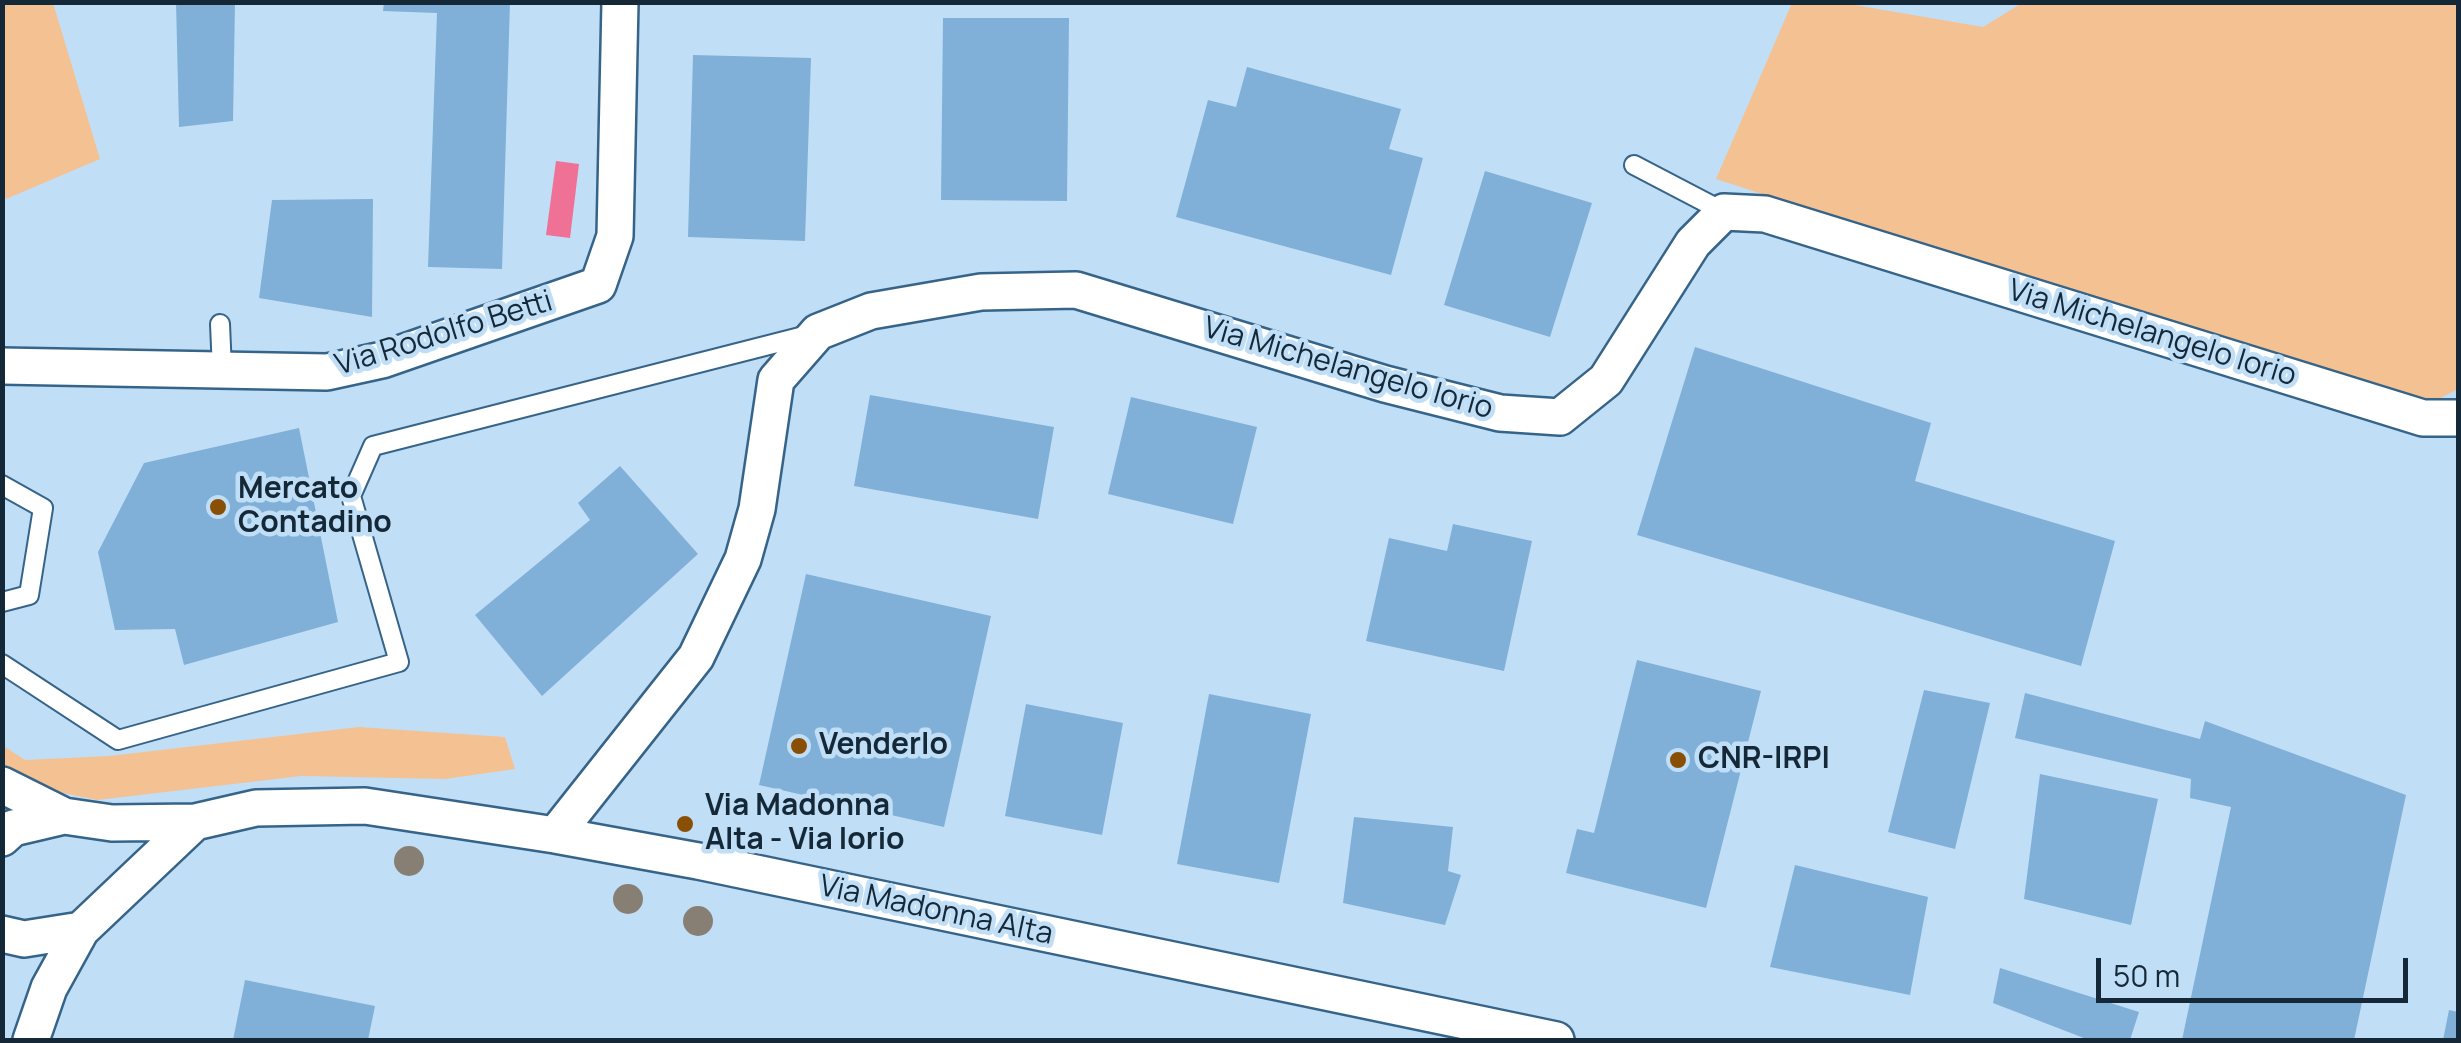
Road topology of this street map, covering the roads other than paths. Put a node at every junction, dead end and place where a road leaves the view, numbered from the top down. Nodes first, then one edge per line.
1 (620, 2) edge
2 (1634, 165) dead end
3 (1724, 212) junction
4 (220, 324) dead end
5 (818, 332) junction
6 (2, 366) edge
7 (222, 370) junction
8 (2458, 418) edge
9 (2, 486) edge
10 (2, 602) edge
11 (2, 664) edge
12 (2, 784) edge
13 (64, 816) junction
14 (195, 822) junction
15 (555, 835) junction
16 (2, 838) edge
17 (81, 930) junction
18 (2, 934) edge
19 (31, 1040) edge
20 (1556, 1040) edge

1 - 7 street, Via Rodolfo Betti
2 - 3 lane
3 - 5 street, Via Michelangelo Iorio
3 - 8 street, Via Michelangelo Iorio
4 - 7 lane
5 - 11 lane
5 - 15 street, Via Michelangelo Iorio
6 - 7 street, Via Rodolfo Betti
9 - 10 lane
12 - 13 street, Via Madonna Alta
13 - 14 street, Via Madonna Alta
13 - 16 street, Via Madonna Alta
14 - 15 street, Via Madonna Alta
14 - 17 street
15 - 20 street, Via Madonna Alta
17 - 18 street
17 - 19 street

